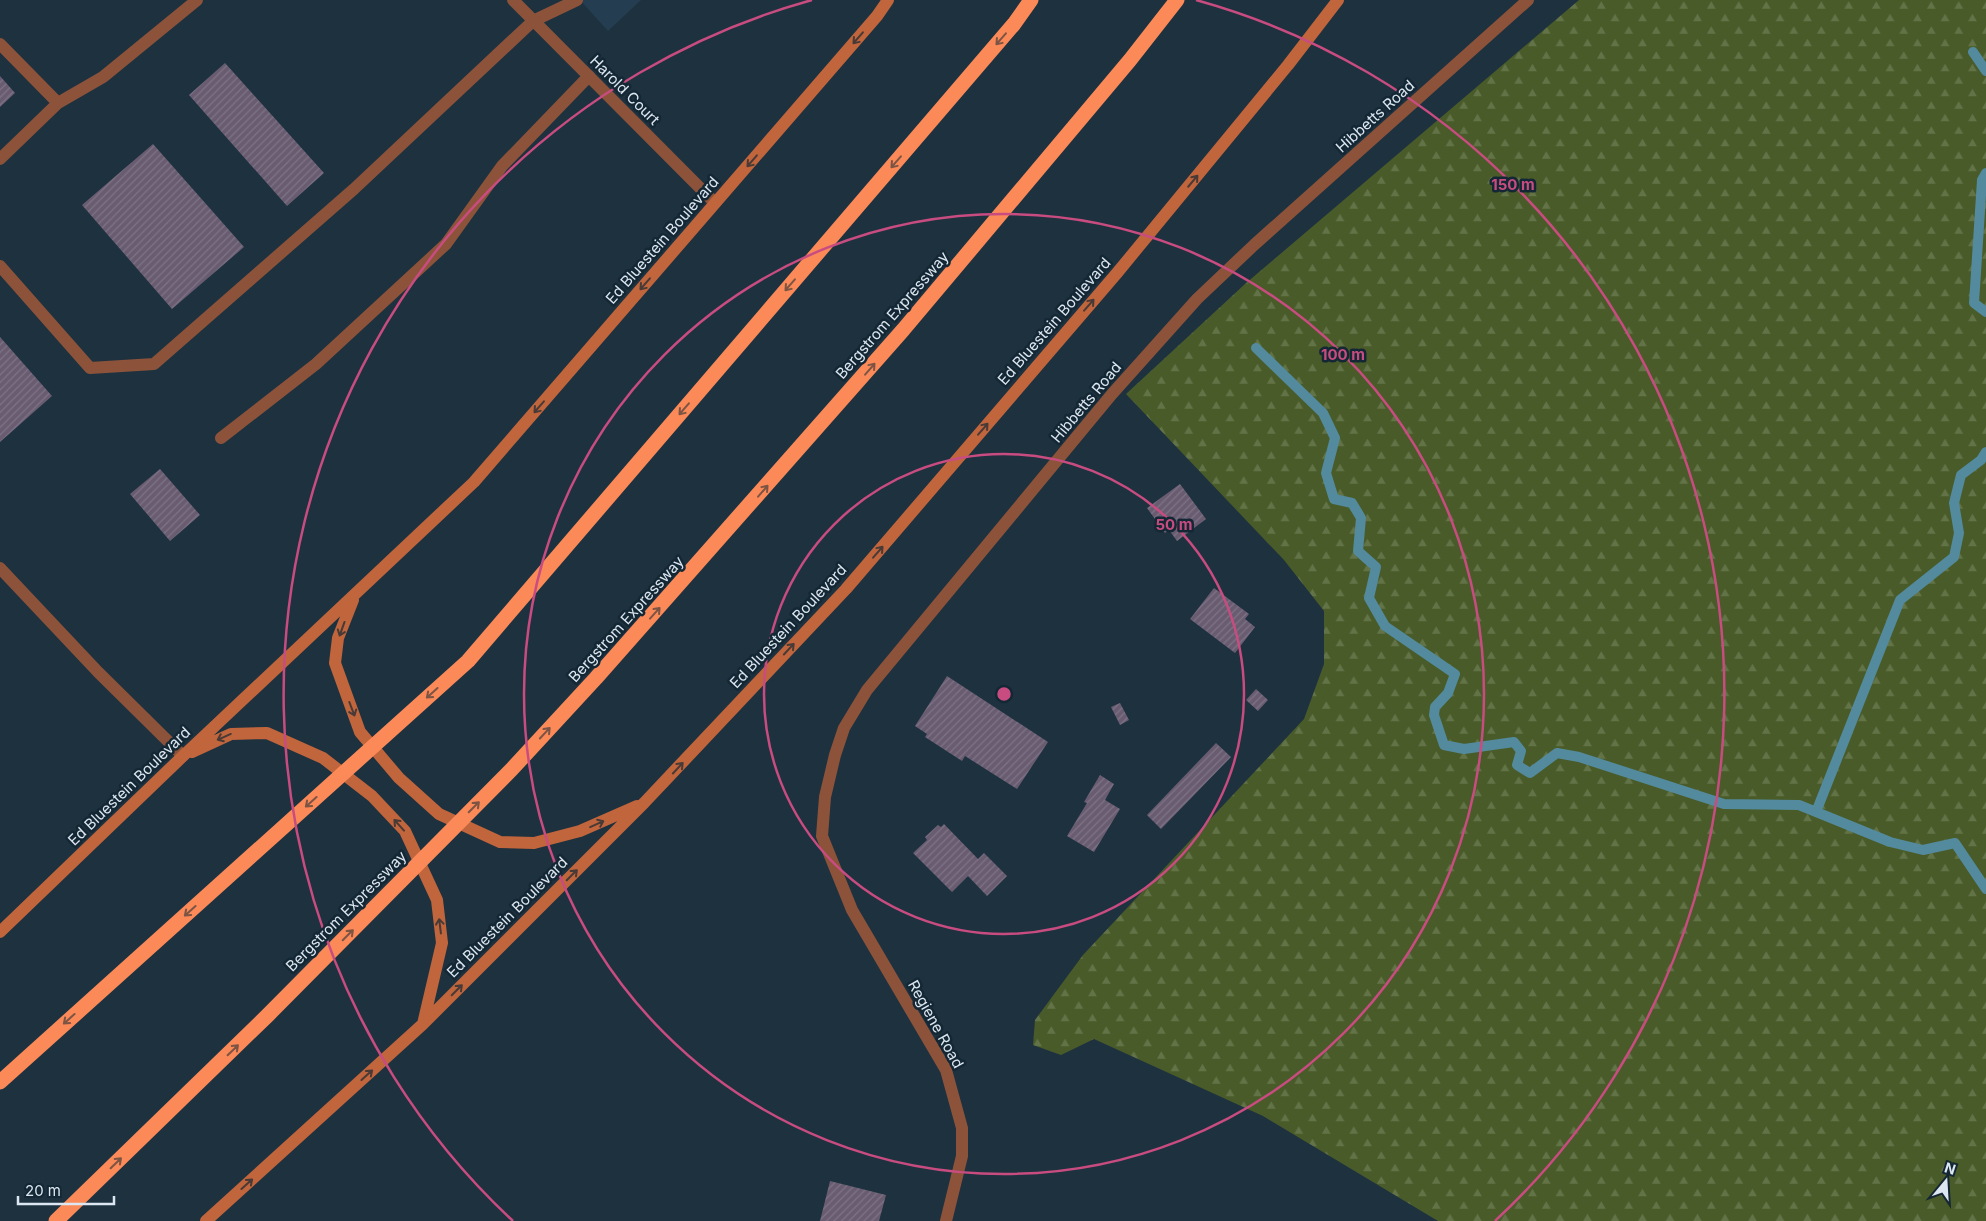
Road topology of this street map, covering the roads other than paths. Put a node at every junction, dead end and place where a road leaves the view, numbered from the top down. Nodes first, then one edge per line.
1 (197, 0) edge
2 (513, 0) edge
3 (577, 0) edge
4 (888, 0) edge
5 (1031, 0) edge
6 (1177, 0) edge
7 (1338, 0) edge
8 (1528, 0) edge
9 (533, 21) junction
10 (0, 44) edge
11 (589, 76) junction
12 (58, 103) junction
13 (0, 159) edge
14 (715, 203) junction
15 (0, 266) edge
16 (221, 438) dead end
17 (0, 568) edge
18 (354, 596) junction
19 (183, 756) junction
20 (644, 803) junction
21 (852, 910) joint
22 (0, 932) edge
23 (423, 1024) junction
24 (0, 1082) edge
25 (56, 1221) edge
26 (206, 1221) edge
27 (946, 1221) edge

1 - 12 street
2 - 9 street, Harold Court
3 - 9 street
4 -> 14 main road, Ed Bluestein Boulevard
5 -> 24 highway
25 -> 6 highway, Bergstrom Expressway
20 -> 7 main road, Ed Bluestein Boulevard
8 - 21 street, Hibbetts Road
9 - 11 street, Harold Court
9 - 15 street
10 - 12 street
11 - 14 street, Harold Court
11 - 16 street
12 - 13 street
14 -> 18 main road, Ed Bluestein Boulevard
17 - 19 street
18 - 19 main road, Ed Bluestein Boulevard
18 -> 20 main road
19 - 22 main road, Ed Bluestein Boulevard
23 -> 19 main road
23 -> 20 main road, Ed Bluestein Boulevard
21 - 27 street, Regiene Road
26 -> 23 main road, Ed Bluestein Boulevard

